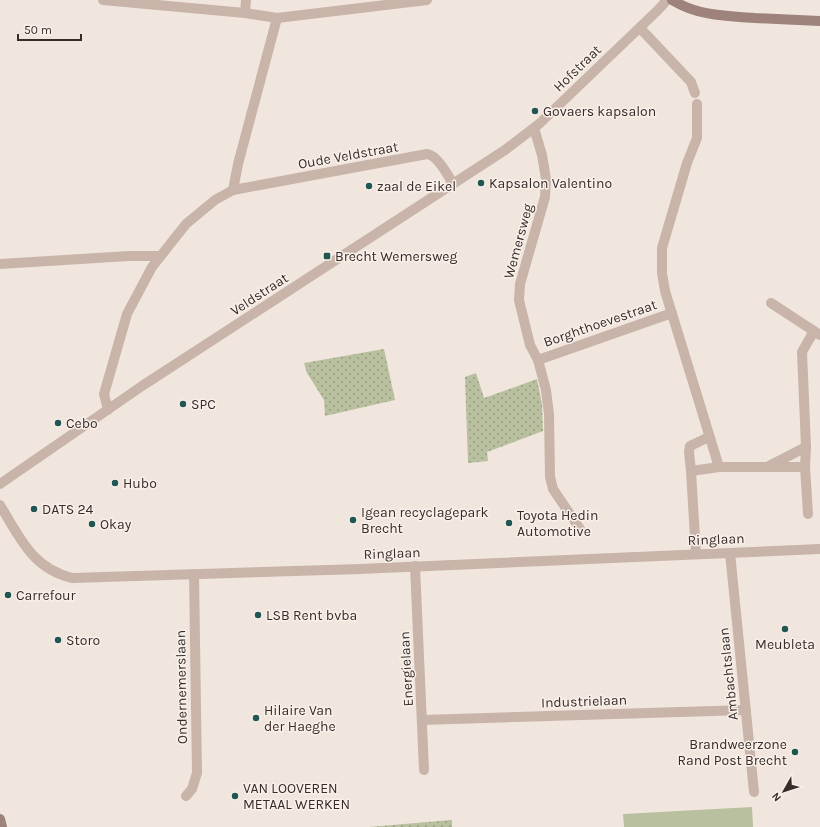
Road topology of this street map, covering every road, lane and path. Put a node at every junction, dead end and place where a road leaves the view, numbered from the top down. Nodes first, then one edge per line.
1 (103, 0) edge
2 (246, 0) edge
3 (427, 0) edge
4 (667, 0) edge
5 (672, 0) edge
6 (245, 13) junction
7 (277, 18) junction
8 (820, 21) edge
9 (640, 28) junction
10 (695, 92) dead end
11 (697, 104) dead end
12 (534, 128) junction
13 (454, 184) junction
14 (233, 190) junction
15 (160, 256) junction
16 (0, 264) edge
17 (771, 303) dead end
18 (672, 313) junction
19 (817, 333) edge
20 (538, 360) junction
21 (108, 410) junction
22 (709, 437) junction
23 (806, 447) junction
24 (769, 466) junction
25 (719, 467) junction
26 (805, 467) junction
27 (691, 471) junction
28 (0, 484) edge
29 (0, 505) edge
30 (808, 514) dead end
31 (580, 529) dead end
32 (820, 549) edge
33 (730, 553) junction
34 (696, 554) junction
35 (415, 566) junction
36 (194, 574) junction
37 (746, 710) junction
38 (422, 720) junction
39 (424, 770) dead end
40 (754, 792) dead end
41 (186, 796) dead end
42 (0, 819) edge
43 (2, 827) edge

1 - 6 street
2 - 6 street
3 - 7 street
4 - 9 street, Hofstraat
5 - 8 main road
6 - 7 street
7 - 14 street
9 - 10 street
9 - 12 street, Hofstraat
11 - 18 street, Borghthoevestraat
12 - 13 street, Veldstraat
12 - 20 street, Wemersweg
13 - 14 street, Oude Veldstraat
13 - 21 street, Veldstraat
14 - 15 street, Oude Veldstraat
15 - 16 street
15 - 21 street, Oude Veldstraat
17 - 19 street
18 - 20 street, Borghthoevestraat
18 - 22 street, Borghthoevestraat
19 - 23 street
20 - 31 street, Wemersweg
21 - 28 street, Veldstraat
22 - 25 street, Borghthoevestraat
22 - 27 street
23 - 24 street
23 - 26 street
24 - 25 street
24 - 26 street
25 - 27 street
26 - 30 street
27 - 34 street
29 - 36 street, Ringlaan
32 - 33 street, Ringlaan
33 - 34 street, Ringlaan
33 - 37 street, Ambachtslaan
34 - 35 street, Ringlaan
35 - 36 street, Ringlaan
35 - 38 street, Energielaan
36 - 41 street, Ondernemerslaan
37 - 38 street, Industrielaan
37 - 40 street, Ambachtslaan
38 - 39 street, Energielaan
42 - 43 main road

